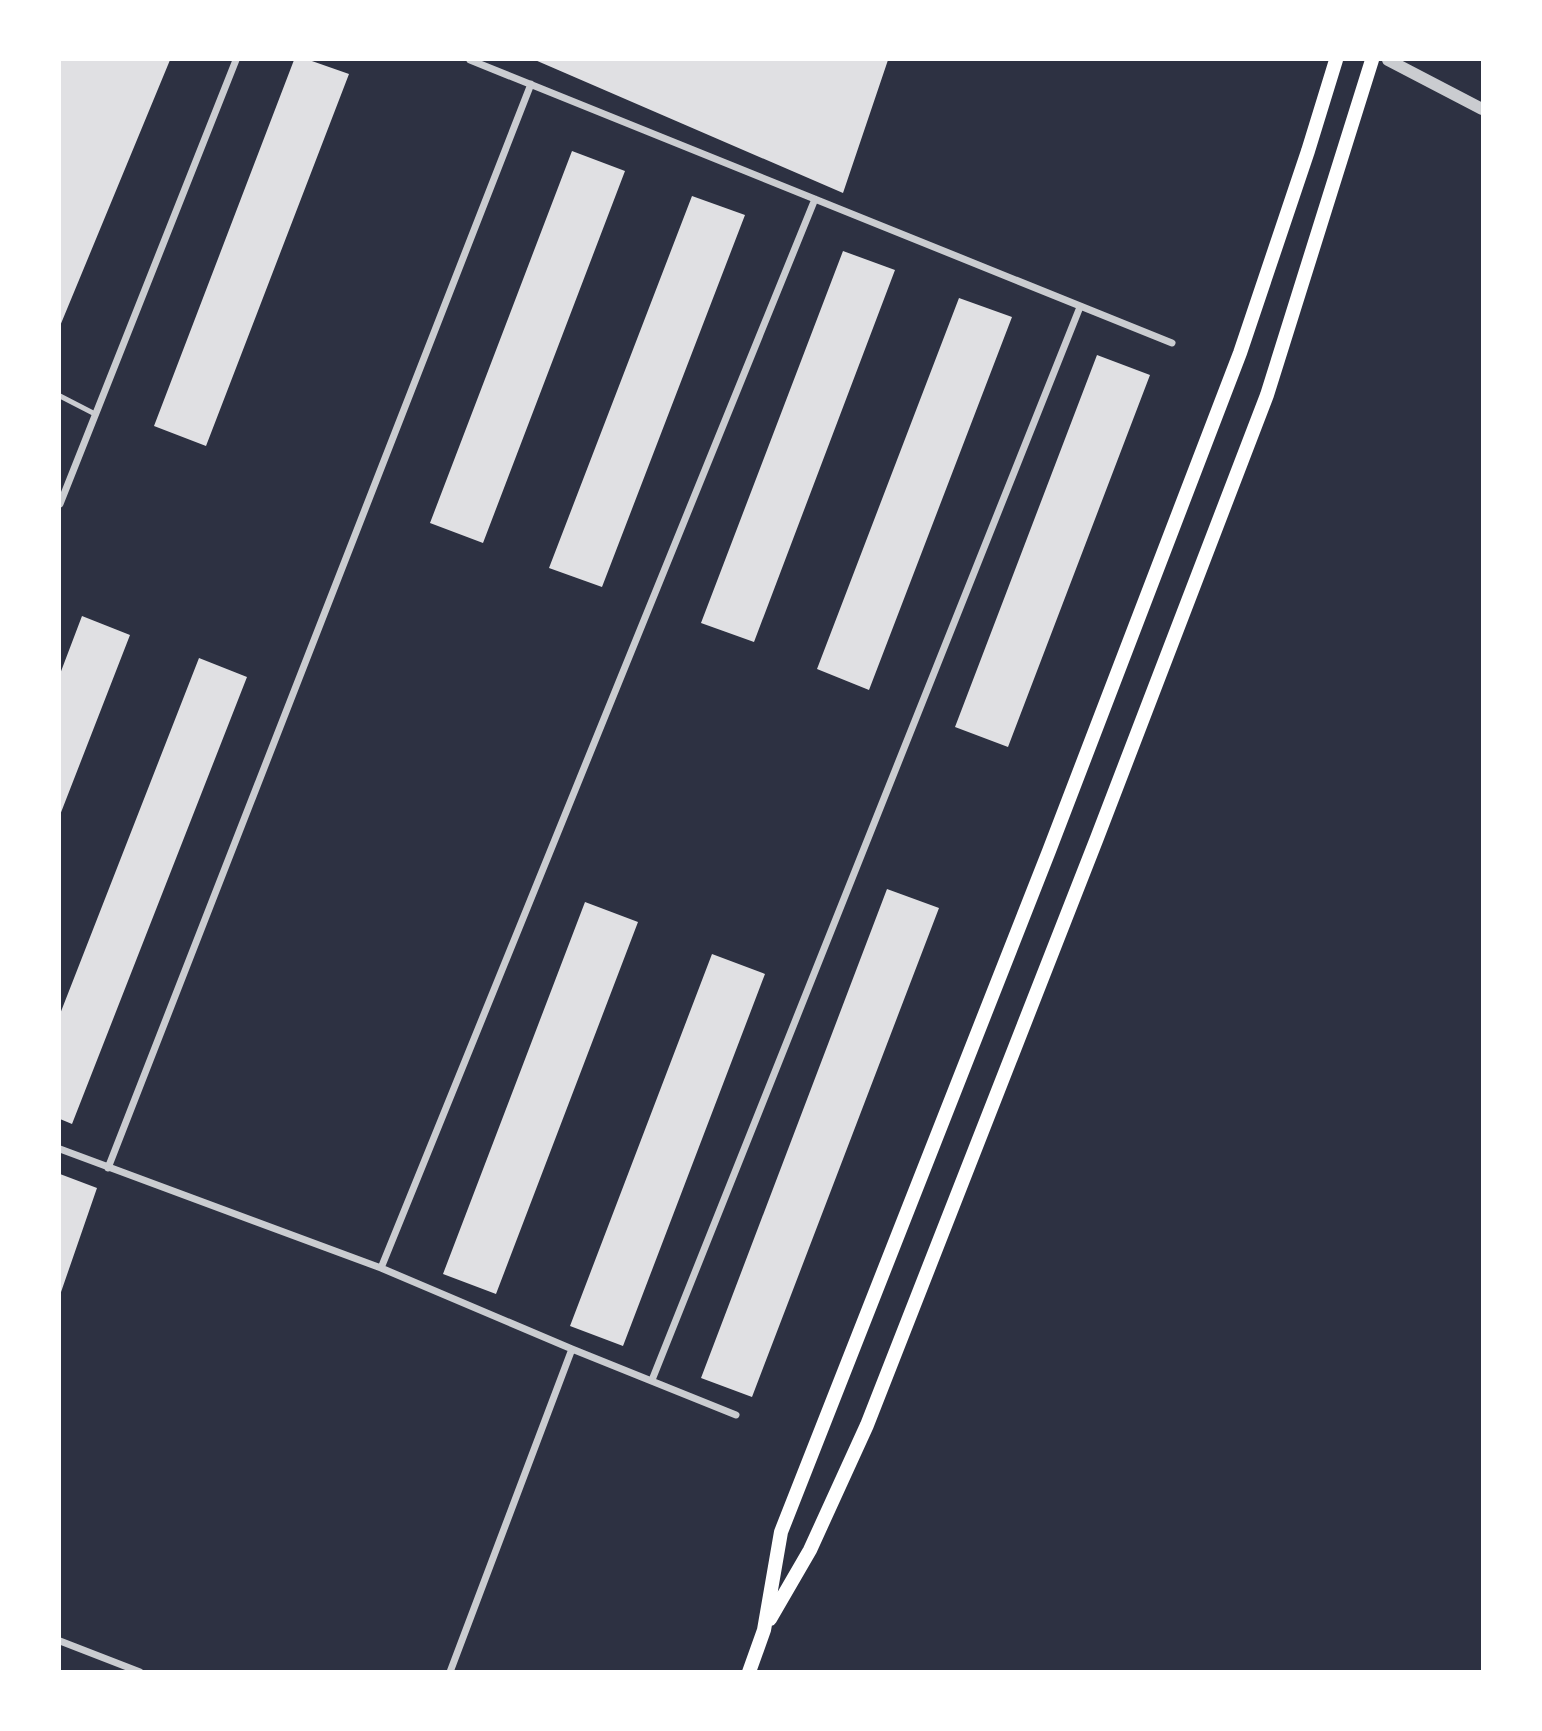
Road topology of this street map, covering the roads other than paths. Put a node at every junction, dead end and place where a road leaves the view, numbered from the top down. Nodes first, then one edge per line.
1 (236, 60) edge
2 (470, 60) edge
3 (1336, 60) edge
4 (1372, 60) edge
5 (1388, 60) edge
6 (531, 84) junction
7 (1482, 109) edge
8 (815, 200) junction
9 (1080, 307) junction
10 (1172, 343) dead end
11 (60, 396) edge
12 (95, 414) junction
13 (60, 504) edge
14 (60, 1149) edge
15 (108, 1168) junction
16 (381, 1269) junction
17 (572, 1349) junction
18 (652, 1380) junction
19 (736, 1415) dead end
20 (764, 1630) junction
21 (60, 1641) edge
22 (140, 1671) edge
23 (450, 1671) edge
24 (749, 1671) edge

1 - 12 street
2 - 6 street
3 - 20 main road
4 - 20 main road
5 - 7 street
6 - 8 street
6 - 15 street
8 - 9 street
8 - 16 street
9 - 10 street
9 - 18 street
11 - 12 lane
12 - 13 street
14 - 15 street
15 - 16 street
16 - 17 street
17 - 18 street
17 - 23 street
18 - 19 street
20 - 24 main road
21 - 22 street

